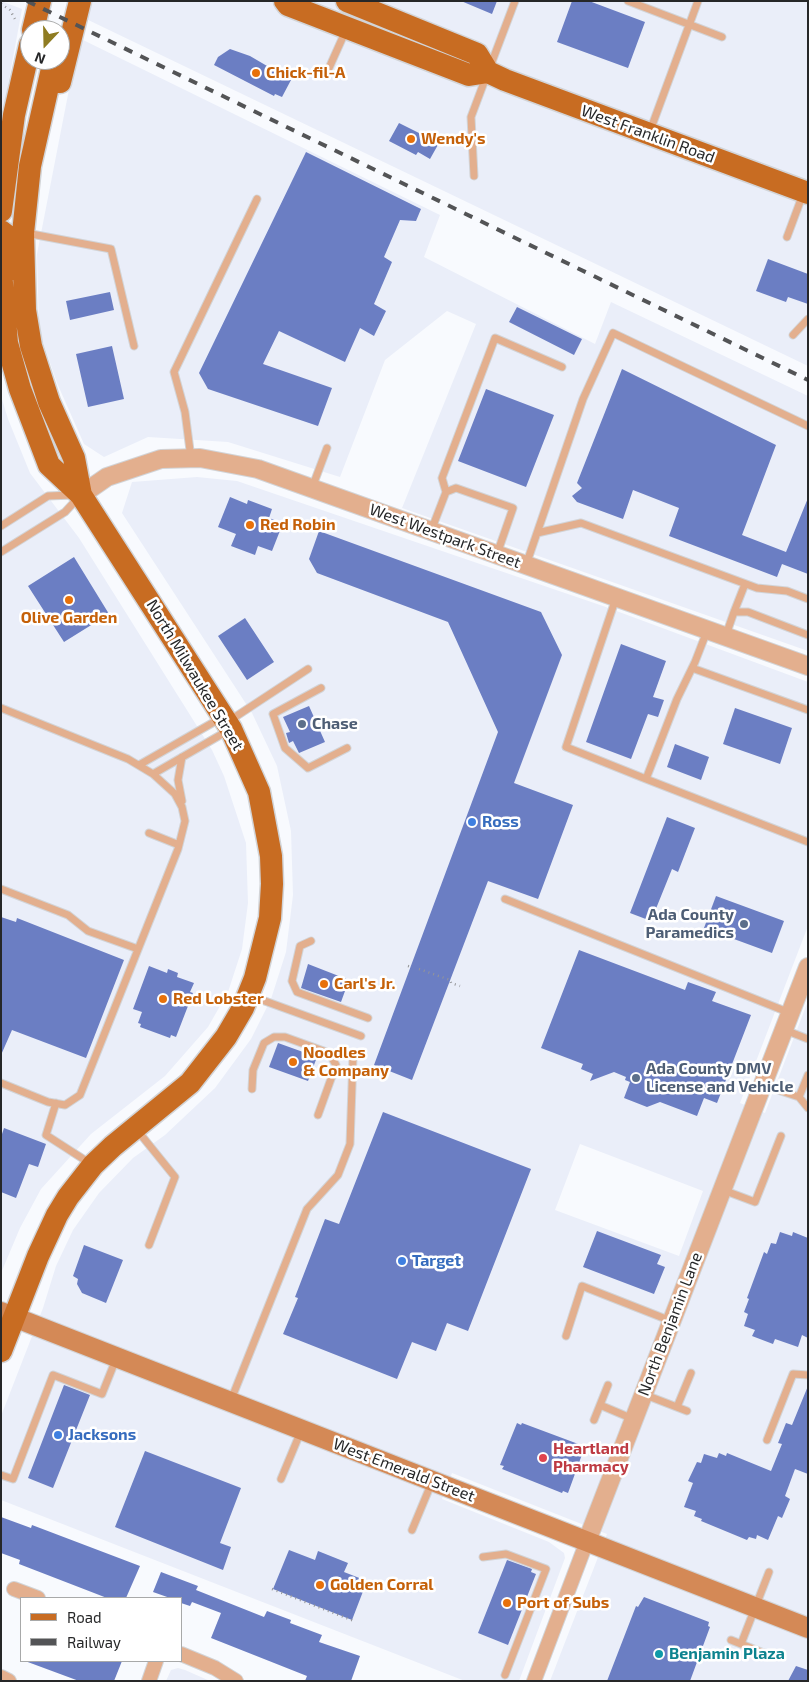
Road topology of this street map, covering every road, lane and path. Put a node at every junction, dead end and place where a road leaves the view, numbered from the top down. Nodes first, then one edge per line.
1 (40, 1) edge
2 (67, 1) edge
3 (80, 1) edge
4 (285, 1) edge
5 (515, 1) edge
6 (628, 1) edge
7 (698, 1) edge
8 (1, 4) edge
9 (359, 4) edge
10 (33, 20) edge
11 (63, 20) edge
12 (20, 24) edge
13 (690, 25) junction
14 (347, 28) junction
15 (722, 37) dead end
16 (329, 68) dead end
17 (21, 70) edge
18 (52, 70) edge
19 (488, 72) junction
20 (649, 134) junction
21 (9, 148) junction
22 (30, 166) junction
23 (474, 176) dead end
24 (806, 192) edge
25 (257, 199) dead end
26 (1, 211) edge
27 (12, 232) edge
28 (787, 237) dead end
29 (1, 271) edge
30 (808, 319) edge
31 (793, 336) dead end
32 (134, 346) dead end
33 (562, 367) dead end
34 (808, 426) edge
35 (327, 448) dead end
36 (192, 458) junction
37 (311, 488) junction
38 (446, 492) junction
39 (81, 495) junction
40 (1, 526) edge
41 (431, 531) junction
42 (537, 533) junction
43 (1, 552) edge
44 (497, 555) junction
45 (526, 565) junction
46 (745, 584) junction
47 (616, 598) junction
48 (808, 599) edge
49 (734, 612) junction
50 (707, 630) junction
51 (808, 635) edge
52 (725, 637) junction
53 (808, 666) edge
54 (692, 668) junction
55 (308, 669) dead end
56 (321, 688) dead end
57 (1, 708) edge
58 (808, 710) edge
59 (227, 723) junction
60 (347, 748) dead end
61 (182, 757) junction
62 (139, 765) junction
63 (153, 774) junction
64 (646, 779) junction
65 (182, 806) junction
66 (149, 833) dead end
67 (808, 842) edge
68 (179, 845) junction
69 (1, 889) edge
70 (506, 899) dead end
71 (311, 941) dead end
72 (138, 949) junction
73 (808, 967) edge
74 (419, 969) dead end
75 (460, 986) dead end
76 (248, 995) junction
77 (368, 1018) dead end
78 (787, 1022) junction
79 (361, 1036) dead end
80 (808, 1039) edge
81 (353, 1057) dead end
82 (808, 1075) edge
83 (1, 1083) edge
84 (763, 1085) junction
85 (252, 1089) dead end
86 (799, 1097) junction
87 (56, 1103) junction
88 (808, 1108) edge
89 (318, 1115) dead end
90 (135, 1128) junction
91 (781, 1136) dead end
92 (93, 1165) junction
93 (722, 1190) junction
94 (149, 1245) dead end
95 (8, 1315) edge
96 (671, 1321) junction
97 (566, 1336) dead end
98 (1, 1351) edge
99 (117, 1357) junction
100 (691, 1373) dead end
101 (808, 1374) edge
102 (608, 1385) dead end
103 (643, 1394) junction
104 (230, 1402) junction
105 (600, 1405) junction
106 (677, 1407) junction
107 (687, 1410) dead end
108 (633, 1419) junction
109 (594, 1420) dead end
110 (301, 1430) junction
111 (767, 1440) dead end
112 (1, 1475) edge
113 (281, 1479) dead end
114 (432, 1481) junction
115 (412, 1530) dead end
116 (587, 1541) junction
117 (483, 1557) dead end
118 (769, 1572) dead end
119 (14, 1589) dead end
120 (272, 1589) dead end
121 (35, 1597) edge
122 (756, 1607) junction
123 (354, 1621) dead end
124 (808, 1628) edge
125 (732, 1640) dead end
126 (741, 1644) junction
127 (182, 1654) edge
128 (771, 1656) dead end
129 (156, 1662) edge
130 (505, 1675) dead end
131 (1, 1677) edge
132 (9, 1681) edge
133 (149, 1681) edge
134 (236, 1681) edge
135 (534, 1681) edge

1 - 10 main road
2 - 11 main road
3 - 22 main road
4 - 14 main road, West Franklin Road
5 - 19 lane
6 - 13 lane
7 - 13 lane
8 - 12 path
9 - 19 main road, West Franklin Road
13 - 15 lane
13 - 20 lane
14 - 16 lane
14 - 19 main road, West Franklin Road
17 - 21 main road
18 - 22 main road
19 - 20 main road, West Franklin Road
19 - 23 lane
20 - 24 main road, West Franklin Road
21 - 26 main road
21 - 27 main road, North Milwaukee Street
22 - 27 main road
24 - 28 lane
25 - 36 lane
27 - 32 lane
27 - 39 main road, North Milwaukee Street
29 - 39 main road, North Milwaukee Street
30 - 31 lane
33 - 38 lane
34 - 42 lane
35 - 37 lane
36 - 37 street, West Westpark Street
36 - 39 street, West Westpark Street
37 - 41 street, West Westpark Street
38 - 41 lane
38 - 44 lane
39 - 40 lane
39 - 43 lane
39 - 59 main road, North Milwaukee Street
41 - 44 street, West Westpark Street
42 - 45 lane
42 - 46 lane
44 - 45 street, West Westpark Street
45 - 47 street, West Westpark Street
46 - 48 lane
46 - 49 lane
47 - 50 street, West Westpark Street
47 - 64 lane
49 - 51 lane
49 - 52 lane
50 - 52 street, West Westpark Street
50 - 54 lane
52 - 53 street, West Westpark Street
54 - 58 lane
54 - 64 lane
55 - 59 lane
56 - 60 lane
57 - 62 lane
59 - 61 lane
59 - 62 lane
59 - 76 main road, North Milwaukee Street
61 - 63 lane
61 - 65 lane
62 - 63 lane
63 - 65 lane
64 - 67 lane
65 - 68 lane
66 - 68 lane
68 - 72 lane
69 - 72 lane
70 - 78 lane
71 - 77 lane
72 - 87 lane
73 - 78 street, North Benjamin Lane
74 - 75 path
76 - 79 lane
76 - 90 main road, North Milwaukee Street
78 - 80 lane
78 - 84 street, North Benjamin Lane
81 - 104 lane
82 - 86 lane
83 - 87 lane
84 - 86 lane
84 - 93 street, North Benjamin Lane
85 - 89 lane
86 - 88 lane
87 - 92 lane
90 - 92 main road, North Milwaukee Street
90 - 94 lane
91 - 93 lane
92 - 95 main road, North Milwaukee Street
93 - 96 street, North Benjamin Lane
95 - 98 main road, North Milwaukee Street
95 - 99 main road, West Emerald Street
96 - 97 lane
96 - 103 street, North Benjamin Lane
99 - 104 main road, West Emerald Street
99 - 112 lane
100 - 106 lane
101 - 111 lane
102 - 105 lane
103 - 106 lane
103 - 108 street, North Benjamin Lane
104 - 110 main road, West Emerald Street
105 - 108 lane
105 - 109 lane
106 - 107 lane
108 - 116 street, North Benjamin Lane
110 - 113 lane
110 - 114 main road, West Emerald Street
114 - 115 lane
114 - 116 main road, West Emerald Street
116 - 122 main road, West Emerald Street
116 - 135 street, North Benjamin Lane
117 - 130 lane
118 - 122 lane
119 - 121 street
120 - 123 path
122 - 124 main road, West Emerald Street
122 - 126 lane
125 - 126 lane
126 - 128 lane
127 - 134 street
129 - 133 street
131 - 132 street

